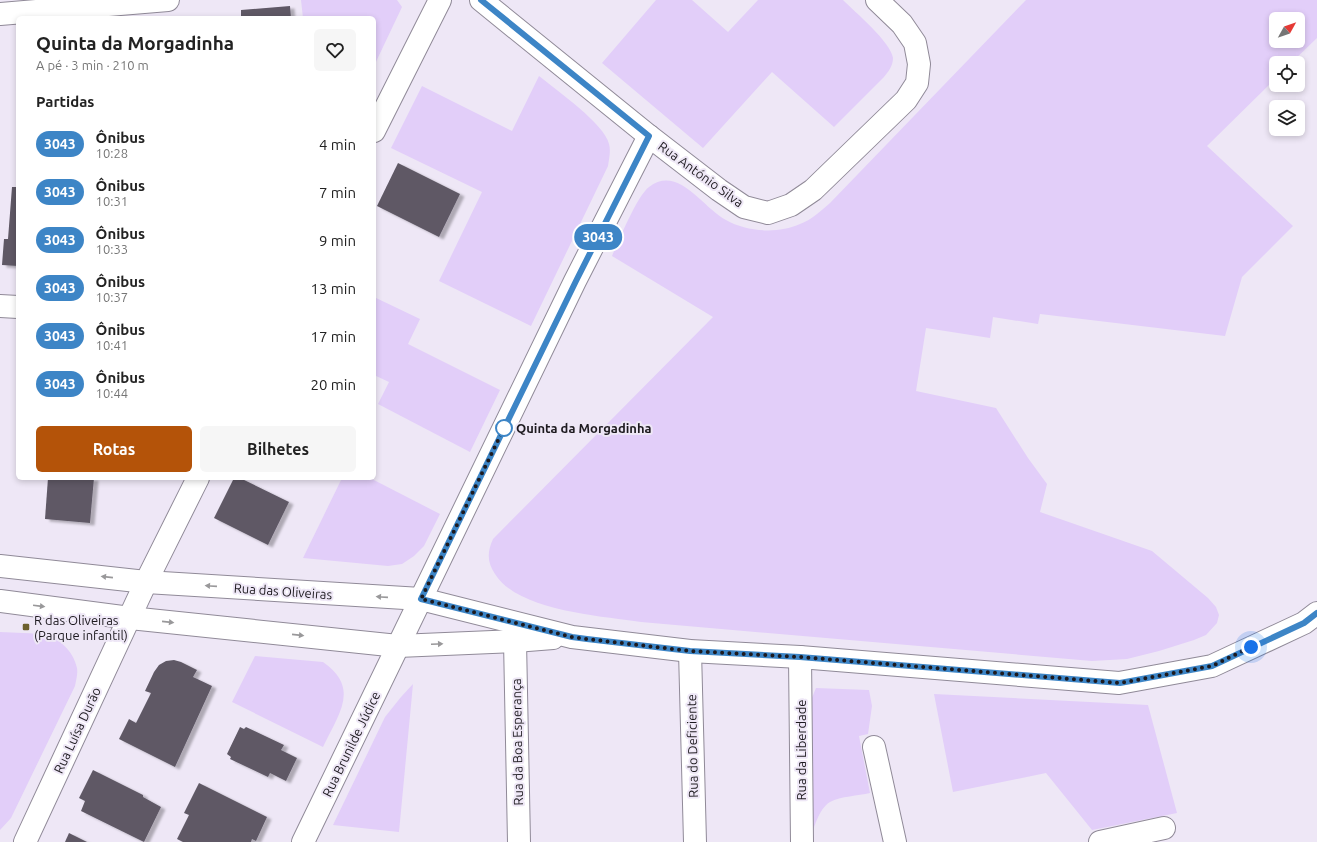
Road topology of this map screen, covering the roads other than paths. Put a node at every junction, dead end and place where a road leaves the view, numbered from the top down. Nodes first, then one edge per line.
1 (168, 0) edge
2 (440, 0) edge
3 (481, 0) edge
4 (877, 0) edge
5 (0, 14) edge
6 (376, 127) edge
7 (649, 136) junction
8 (0, 306) edge
9 (16, 307) edge
10 (197, 480) edge
11 (0, 566) edge
12 (146, 582) junction
13 (421, 599) junction
14 (0, 601) edge
15 (1317, 613) edge
16 (130, 618) junction
17 (572, 637) junction
18 (514, 642) junction
19 (398, 646) junction
20 (690, 651) junction
21 (800, 657) junction
22 (874, 747) dead end
23 (1164, 828) dead end
24 (25, 842) edge
25 (303, 842) edge
26 (520, 842) edge
27 (695, 842) edge
28 (802, 842) edge
29 (895, 842) edge
30 (1100, 842) edge

1 - 5 street
2 - 6 street
3 - 7 street, Rua António Silva
4 - 7 street, Rua António Silva
7 - 13 street
8 - 9 street
10 - 12 street
12 -> 11 street, Rua das Oliveiras
13 -> 12 street, Rua das Oliveiras
12 - 16 street
13 - 17 street, Rua das Oliveiras
13 - 19 street
14 -> 16 street, Rua das Oliveiras
15 - 21 street, Rua das Oliveiras
16 -> 19 street, Rua das Oliveiras
16 - 24 street, Rua Luísa Durão
17 - 18 street, Rua das Oliveiras
17 - 20 street, Rua das Oliveiras
19 -> 18 street, Rua das Oliveiras
18 - 26 street, Rua da Boa Esperança
19 - 25 street, Rua Brunilde Júdice
20 - 21 street, Rua das Oliveiras
20 - 27 street, Rua do Deficiente
21 - 28 street, Rua da Liberdade
22 - 29 street
23 - 30 street

